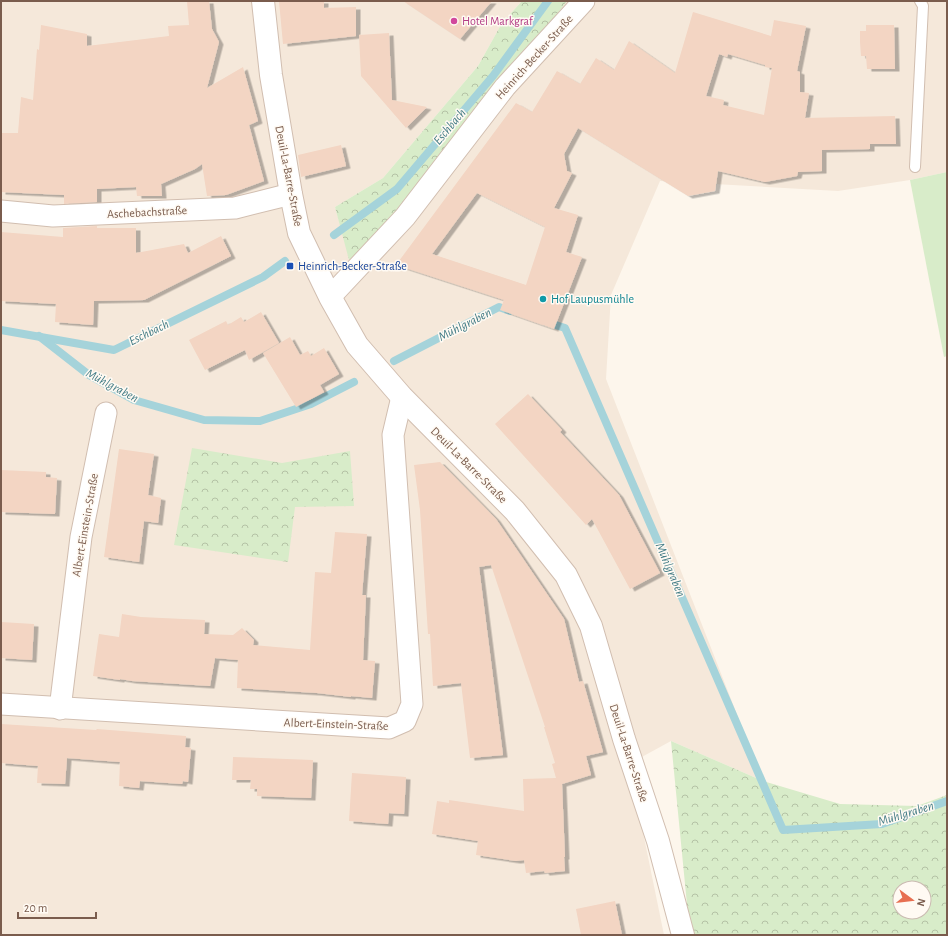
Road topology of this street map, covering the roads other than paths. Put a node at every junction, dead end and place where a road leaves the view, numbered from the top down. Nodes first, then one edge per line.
1 (263, 1) edge
2 (584, 1) edge
3 (920, 1) edge
4 (915, 167) dead end
5 (291, 194) junction
6 (1, 211) edge
7 (330, 297) junction
8 (402, 397) junction
9 (106, 413) dead end
10 (1, 704) edge
11 (60, 708) junction
12 (683, 935) edge

1 - 5 street, Deuil-La-Barre-Straße
2 - 7 street, Heinrich-Becker-Straße
3 - 4 lane
5 - 6 street, Aschebachstraße
5 - 7 street, Deuil-La-Barre-Straße
7 - 8 street, Deuil-La-Barre-Straße
8 - 11 street, Albert-Einstein-Straße
8 - 12 street, Deuil-La-Barre-Straße
9 - 11 street, Albert-Einstein-Straße
10 - 11 street, Albert-Einstein-Straße

